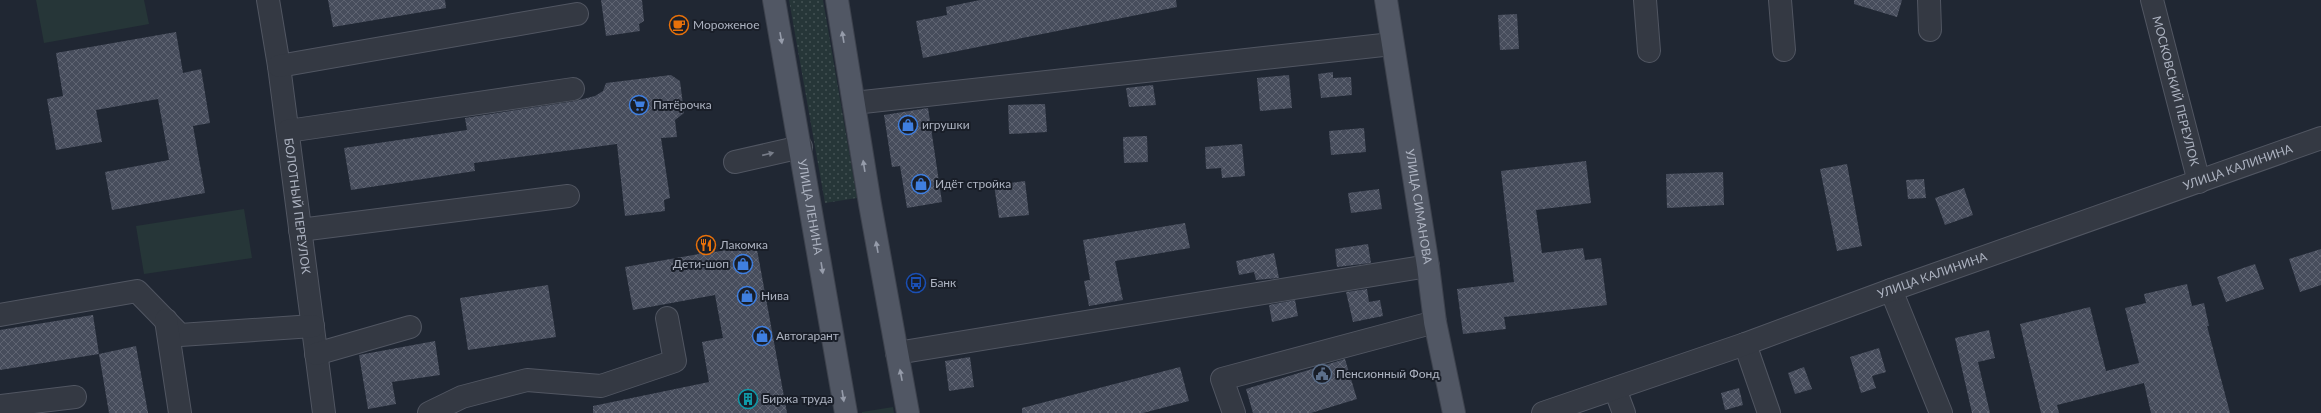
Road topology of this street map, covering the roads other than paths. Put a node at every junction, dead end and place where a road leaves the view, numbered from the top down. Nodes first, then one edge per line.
1 (268, 0) edge
2 (774, 0) edge
3 (837, 0) edge
4 (1386, 0) edge
5 (1645, 0) edge
6 (1780, 0) edge
7 (1929, 0) edge
8 (2155, 1) edge
9 (576, 14) dead end
10 (1930, 30) dead end
11 (1392, 44) junction
12 (1784, 50) dead end
13 (1648, 51) dead end
14 (279, 66) junction
15 (573, 89) dead end
16 (854, 103) junction
17 (288, 131) junction
18 (2321, 138) edge
19 (801, 147) junction
20 (735, 162) dead end
21 (2199, 182) junction
22 (568, 196) dead end
23 (300, 230) junction
24 (1428, 266) junction
25 (1891, 290) junction
26 (0, 315) edge
27 (667, 318) dead end
28 (166, 320) junction
29 (1435, 322) junction
30 (313, 326) junction
31 (410, 327) dead end
32 (1745, 344) junction
33 (897, 353) junction
34 (316, 354) junction
35 (1615, 389) junction
36 (75, 397) dead end
37 (0, 406) edge
38 (180, 413) edge
39 (324, 413) edge
40 (430, 413) edge
41 (846, 413) edge
42 (908, 413) edge
43 (1234, 413) edge
44 (1454, 413) edge
45 (1543, 413) edge
46 (1624, 413) edge
47 (1769, 413) edge
48 (1941, 413) edge

1 - 14 street, БОЛОТНЫЙ ПЕРЕУЛОК
2 -> 19 main road, УЛИЦА ЛЕНИНА
16 -> 3 main road
4 - 11 main road, УЛИЦА СИМАНОВА
5 - 13 street
6 - 12 street
7 - 10 street
8 - 21 street, МОСКОВСКИЙ ПЕРЕУЛОК
9 - 14 street
11 - 16 street
11 - 24 main road, УЛИЦА СИМАНОВА
14 - 17 street, БОЛОТНЫЙ ПЕРЕУЛОК
15 - 17 street
33 -> 16 main road
17 - 23 street, БОЛОТНЫЙ ПЕРЕУЛОК
18 - 21 street, УЛИЦА КАЛИНИНА
20 -> 19 street
19 -> 41 main road, УЛИЦА ЛЕНИНА
21 - 25 street, УЛИЦА КАЛИНИНА
22 - 23 street
23 - 30 street, БОЛОТНЫЙ ПЕРЕУЛОК
24 - 29 main road, УЛИЦА СИМАНОВА
24 - 33 street
25 - 32 street, УЛИЦА КАЛИНИНА
25 - 48 street
26 - 28 street
27 - 40 street
28 - 30 street
28 - 38 street
29 - 43 street
29 - 44 main road, УЛИЦА СИМАНОВА
30 - 34 street, БОЛОТНЫЙ ПЕРЕУЛОК
31 - 34 street
32 - 35 street, УЛИЦА КАЛИНИНА
32 - 47 street
42 -> 33 main road
34 - 39 street, БОЛОТНЫЙ ПЕРЕУЛОК
35 - 45 street, УЛИЦА КАЛИНИНА
35 - 46 street
36 - 37 street

